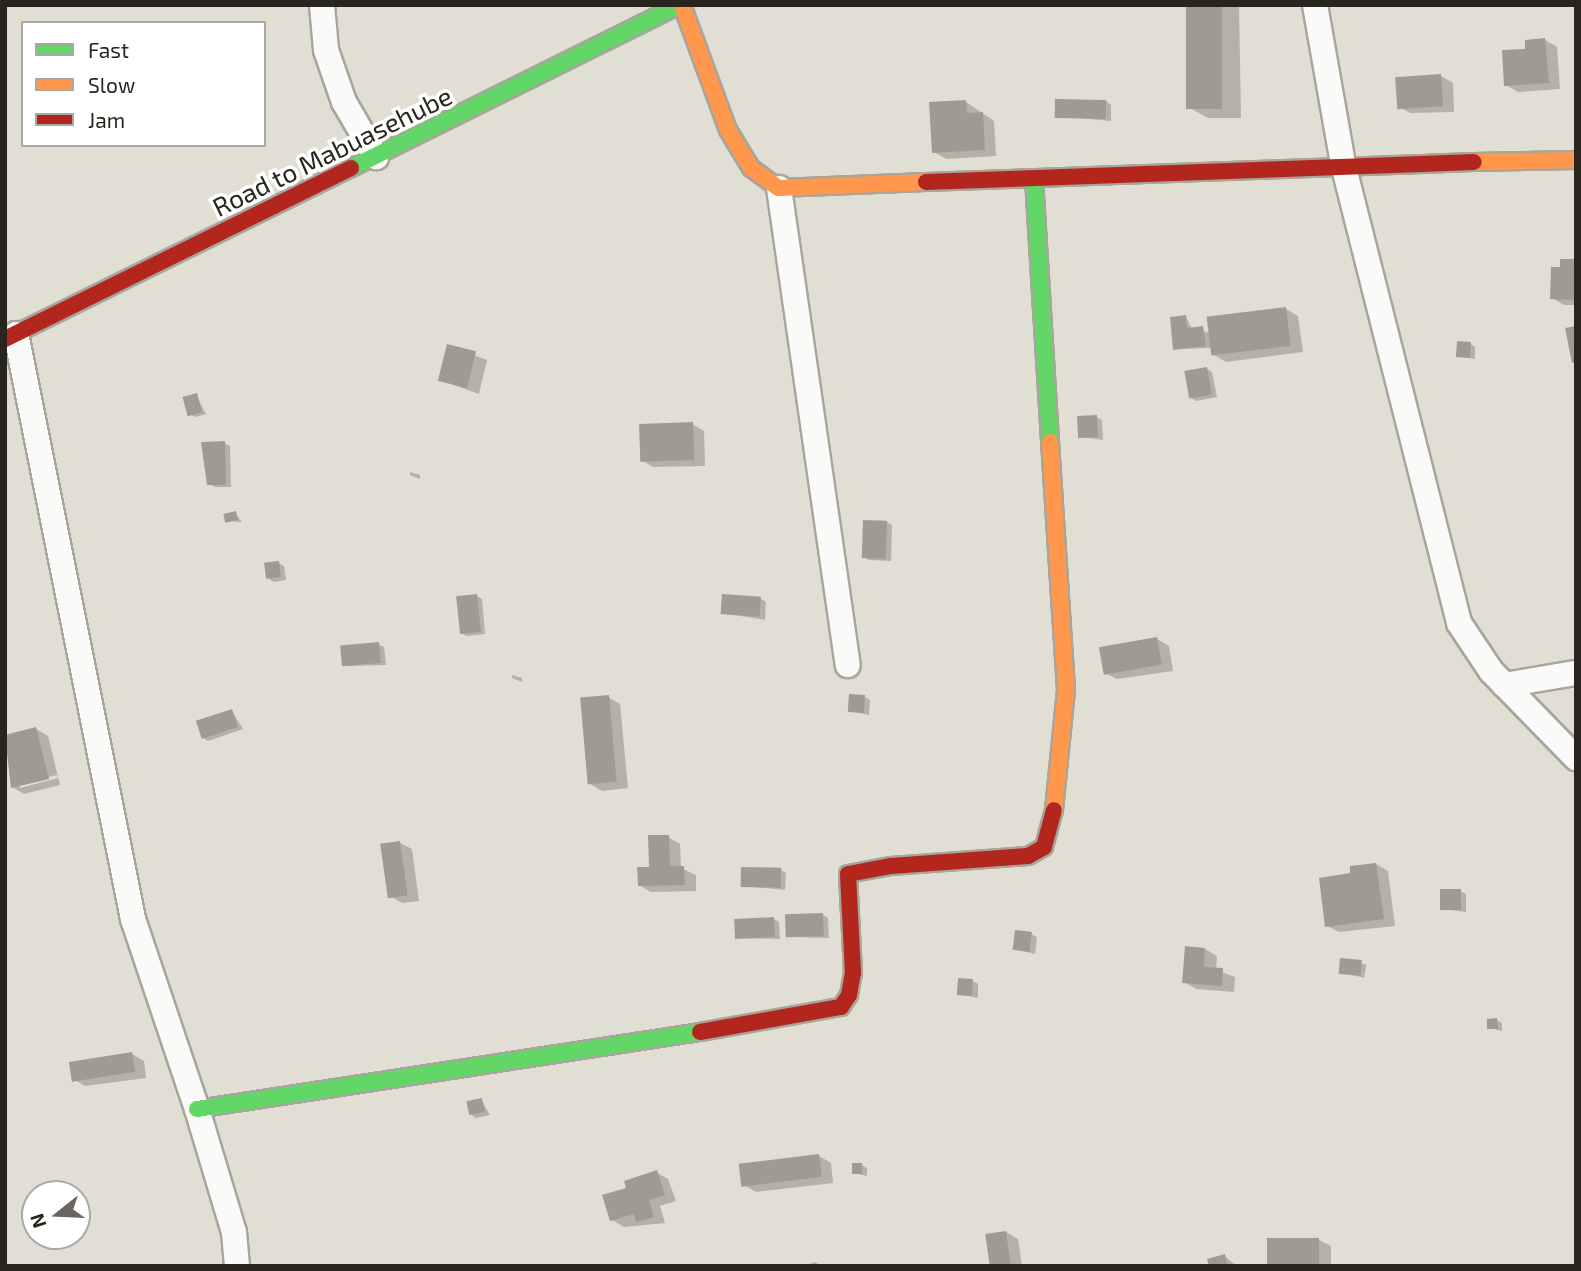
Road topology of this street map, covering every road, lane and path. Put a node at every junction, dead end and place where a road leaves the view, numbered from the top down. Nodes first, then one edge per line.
1 (322, 5) edge
2 (681, 5) edge
3 (1315, 5) edge
4 (376, 157) junction
5 (1576, 160) edge
6 (1343, 164) junction
7 (1034, 178) junction
8 (779, 188) junction
9 (10, 337) edge
10 (848, 666) dead end
11 (1576, 673) edge
12 (1504, 685) junction
13 (1576, 758) edge
14 (197, 1109) junction
15 (237, 1266) edge

1 - 4 street
2 - 4 street, Road to Mabuasehube
2 - 8 street
3 - 6 street
4 - 9 street, Road to Mabuasehube
5 - 6 street
6 - 7 street
6 - 12 street
7 - 8 street
7 - 14 street
8 - 10 street
9 - 14 street
11 - 12 street
12 - 13 street
14 - 15 street

